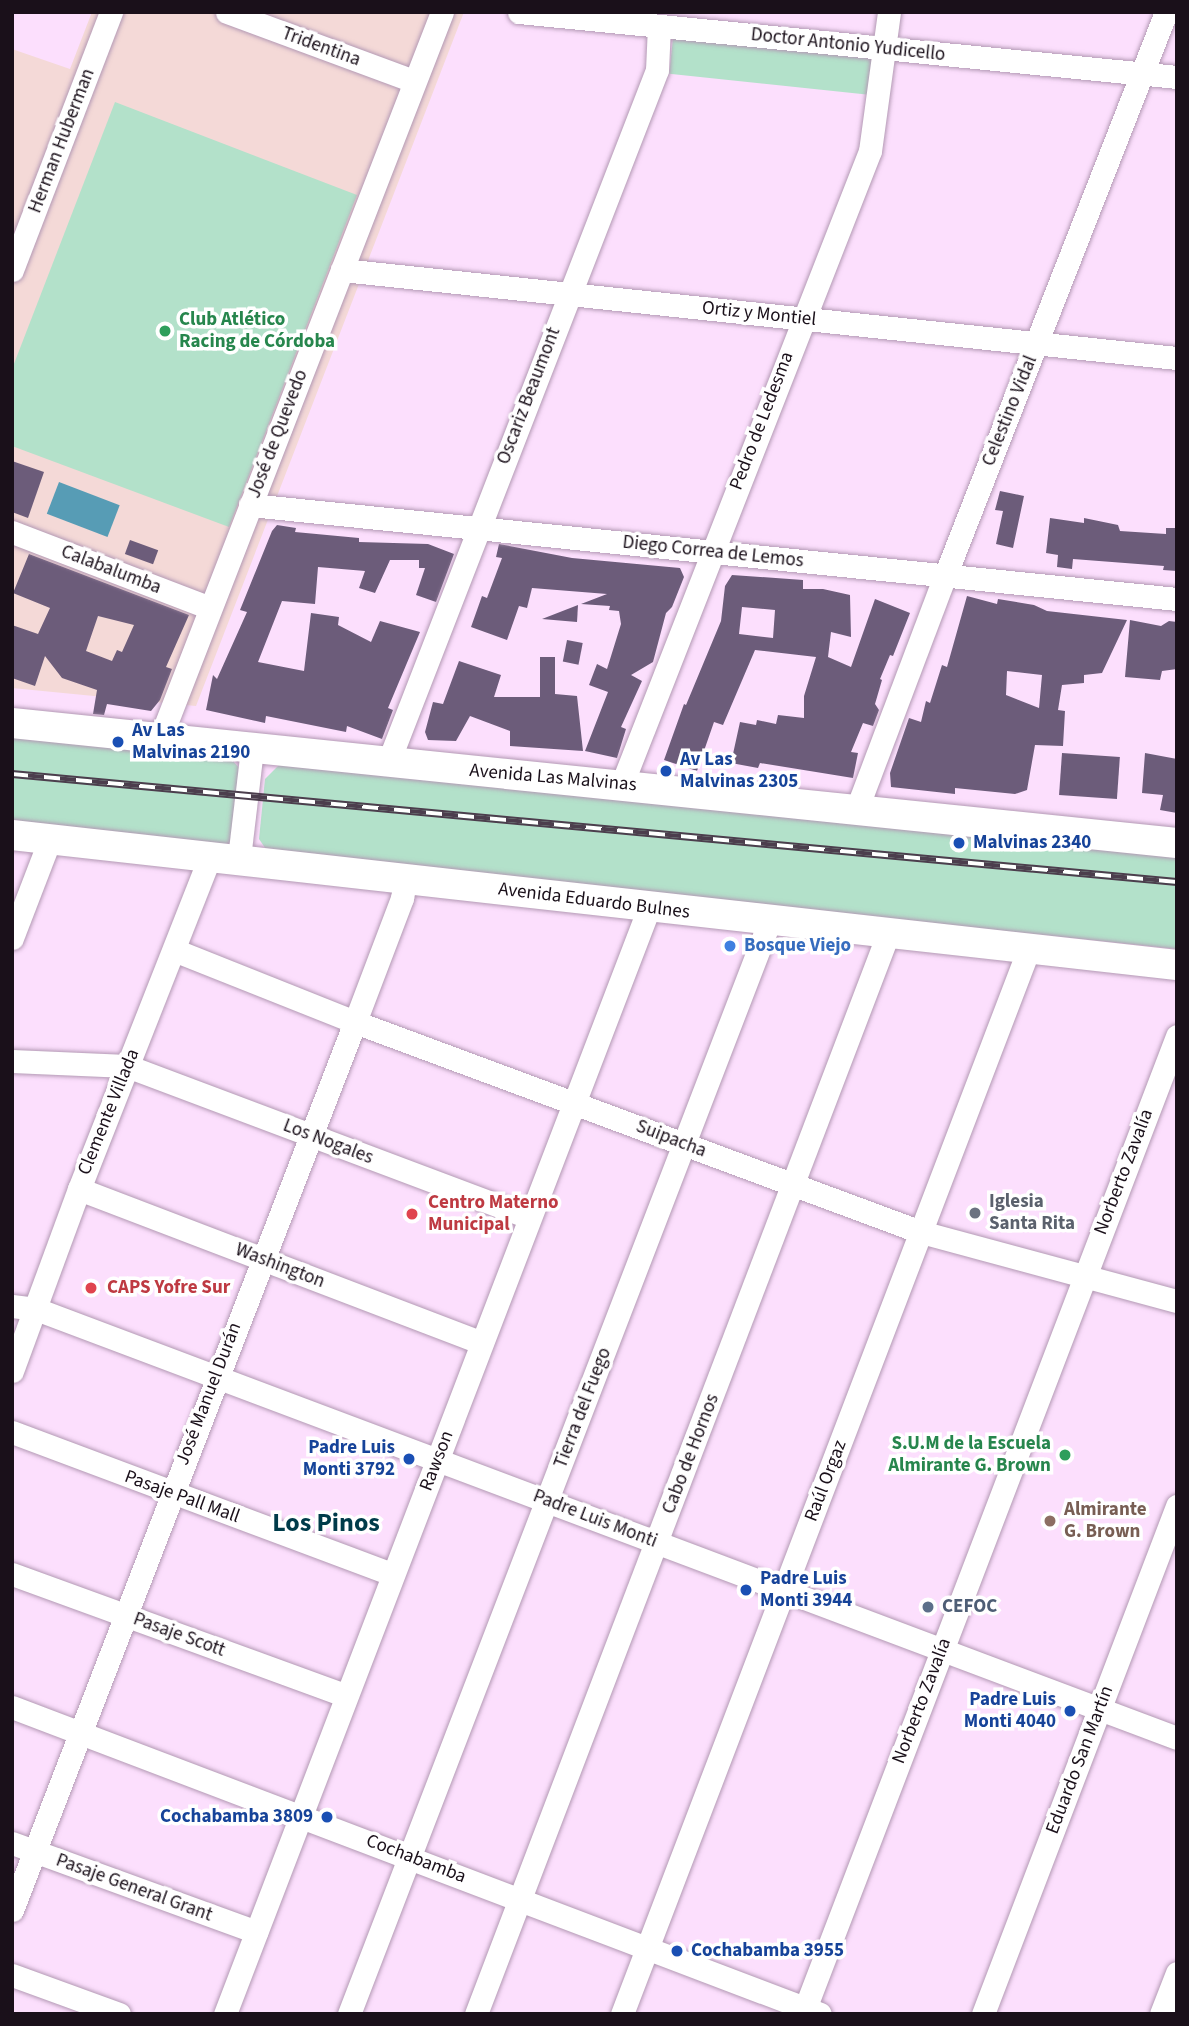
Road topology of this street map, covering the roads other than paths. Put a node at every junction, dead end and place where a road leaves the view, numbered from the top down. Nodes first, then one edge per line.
1 (111, 12) edge
2 (227, 12) edge
3 (442, 12) edge
4 (519, 12) edge
5 (889, 12) edge
6 (1166, 12) edge
7 (659, 26) junction
8 (884, 49) junction
9 (1142, 75) junction
10 (1177, 77) edge
11 (414, 81) junction
12 (19, 233) edge
13 (12, 270) edge
14 (342, 270) junction
15 (568, 295) junction
16 (802, 318) junction
17 (1037, 344) junction
18 (1177, 358) edge
19 (250, 505) junction
20 (480, 527) junction
21 (12, 532) edge
22 (711, 552) junction
23 (945, 576) junction
24 (1177, 599) edge
25 (210, 608) junction
26 (12, 723) edge
27 (160, 739) junction
28 (252, 749) junction
29 (388, 763) junction
30 (622, 785) junction
31 (856, 811) junction
32 (12, 835) edge
33 (50, 839) junction
34 (1177, 843) edge
35 (225, 857) junction
36 (406, 878) junction
37 (649, 908) junction
38 (770, 920) junction
39 (888, 933) junction
40 (12, 938) edge
41 (1029, 948) junction
42 (174, 950) junction
43 (1177, 965) edge
44 (355, 1022) junction
45 (1177, 1036) edge
46 (12, 1061) edge
47 (127, 1066) junction
48 (573, 1103) junction
49 (310, 1136) junction
50 (685, 1144) junction
51 (792, 1186) junction
52 (79, 1189) junction
53 (529, 1217) junction
54 (920, 1232) junction
55 (262, 1259) junction
56 (1083, 1276) junction
57 (1177, 1301) edge
58 (12, 1306) edge
59 (36, 1309) junction
60 (482, 1343) junction
61 (12, 1371) edge
62 (216, 1377) junction
63 (12, 1432) edge
64 (438, 1460) junction
65 (171, 1493) junction
66 (547, 1501) junction
67 (1177, 1506) edge
68 (658, 1543) junction
69 (12, 1574) edge
70 (392, 1574) junction
71 (784, 1590) junction
72 (124, 1616) junction
73 (942, 1650) junction
74 (345, 1695) junction
75 (12, 1707) edge
76 (1099, 1709) junction
77 (79, 1731) junction
78 (1177, 1738) edge
79 (300, 1815) junction
80 (23, 1847) edge
81 (408, 1856) junction
82 (520, 1899) junction
83 (12, 1910) edge
84 (256, 1932) junction
85 (647, 1948) junction
86 (1177, 1973) edge
87 (12, 1975) edge
88 (809, 2012) edge
89 (119, 2014) edge
90 (225, 2014) edge
91 (349, 2014) edge
92 (475, 2014) edge
93 (622, 2014) edge
94 (983, 2014) edge
95 (1161, 2014) edge

1 - 12 street, Herman Huberman
2 - 11 street, Tridentina
3 - 11 street, José de Quevedo
4 - 7 street, Doctor Antonio Yudicello
5 - 8 street, Pedro de Ledesma
6 - 9 street, Celestino Vidal
7 - 8 street, Doctor Antonio Yudicello
7 - 15 street, Oscariz Beaumont
8 - 9 street, Doctor Antonio Yudicello
8 - 16 street, Pedro de Ledesma
9 - 10 street, Doctor Antonio Yudicello
9 - 17 street, Celestino Vidal
11 - 14 street, José de Quevedo
12 - 13 street, Herman Huberman
14 - 15 street, Ortiz y Montiel
14 - 19 street, José de Quevedo
15 - 16 street, Ortiz y Montiel
15 - 20 street, Oscariz Beaumont
16 - 17 street, Ortiz y Montiel
16 - 22 street, Pedro de Ledesma
17 - 18 street, Ortiz y Montiel
17 - 23 street, Celestino Vidal
19 - 20 street, Diego Correa de Lemos
19 - 25 street, José de Quevedo
20 - 22 street, Diego Correa de Lemos
20 - 29 street, Oscariz Beaumont
21 - 25 street, Calabalumba
22 - 23 street, Diego Correa de Lemos
22 - 30 street, Pedro de Ledesma
23 - 24 street, Diego Correa de Lemos
23 - 31 street, Celestino Vidal
25 - 27 street, José de Quevedo
26 - 27 main road, Avenida Las Malvinas
27 - 28 main road, Avenida Las Malvinas
28 - 29 main road, Avenida Las Malvinas
28 - 35 street, Clemente Villada
29 - 30 main road, Avenida Las Malvinas
30 - 31 main road, Avenida Las Malvinas
31 - 34 main road, Avenida Las Malvinas
32 - 33 main road, Avenida Eduardo Bulnes
33 - 35 main road, Avenida Eduardo Bulnes
33 - 40 street
35 - 36 main road, Avenida Eduardo Bulnes
35 - 42 street, Clemente Villada
36 - 37 main road, Avenida Eduardo Bulnes
36 - 44 street, José Manuel Durán
37 - 38 main road, Avenida Eduardo Bulnes
37 - 48 street, Rawson
38 - 39 main road, Avenida Eduardo Bulnes
38 - 50 street, Tierra del Fuego
39 - 41 main road, Avenida Eduardo Bulnes
39 - 51 street, Cabo de Hornos
41 - 43 main road, Avenida Eduardo Bulnes
41 - 54 street, Raúl Orgaz
42 - 44 street, Suipacha
42 - 47 street, Clemente Villada
44 - 48 street, Suipacha
44 - 49 street, José Manuel Durán
45 - 56 street, Norberto Zavalía
46 - 47 street
47 - 49 street, Los Nogales
47 - 52 street, Clemente Villada
48 - 50 street, Suipacha
48 - 53 street, Rawson
49 - 53 street, Los Nogales
49 - 55 street, José Manuel Durán
50 - 51 street, Suipacha
50 - 66 street, Tierra del Fuego
51 - 54 street, Suipacha
51 - 68 street, Cabo de Hornos
52 - 55 street, Washington
52 - 59 street, Clemente Villada
53 - 60 street, Rawson
54 - 56 street, Suipacha
54 - 71 street, Raúl Orgaz
55 - 60 street, Washington
55 - 62 street, José Manuel Durán
56 - 57 street, Suipacha
56 - 73 street, Norberto Zavalía
58 - 59 street, Padre Luis Monti
59 - 61 street, Clemente Villada
59 - 62 street, Padre Luis Monti
60 - 64 street, Rawson
62 - 64 street, Padre Luis Monti
62 - 65 street, José Manuel Durán
63 - 65 street, Pasaje Pall Mall
64 - 66 street, Padre Luis Monti
64 - 70 street, Rawson
65 - 70 street, Pasaje Pall Mall
65 - 72 street, José Manuel Durán
66 - 68 street, Padre Luis Monti
66 - 81 street, Tierra del Fuego
67 - 76 street, Eduardo San Martín
68 - 71 street, Padre Luis Monti
68 - 82 street, Cabo de Hornos
69 - 72 street, Pasaje Scott
70 - 74 street, Rawson
71 - 73 street, Padre Luis Monti
71 - 85 street, Raúl Orgaz
72 - 74 street, Pasaje Scott
72 - 77 street, José Manuel Durán
73 - 76 street, Padre Luis Monti
73 - 88 street, Norberto Zavalía
74 - 79 street, Rawson
75 - 77 street, Cochabamba
76 - 78 street, Padre Luis Monti
76 - 94 street, Eduardo San Martín
77 - 79 street, Cochabamba
77 - 80 street, José Manuel Durán
79 - 81 street, Cochabamba
79 - 84 street, Rawson
80 - 83 street, José Manuel Durán
80 - 84 street, Pasaje General Grant
81 - 82 street, Cochabamba
81 - 91 street, Tierra del Fuego
82 - 85 street, Cochabamba
82 - 92 street, Cabo de Hornos
84 - 90 street, Rawson
85 - 88 street, Cochabamba
85 - 93 street, Raúl Orgaz
86 - 95 street
87 - 89 street

